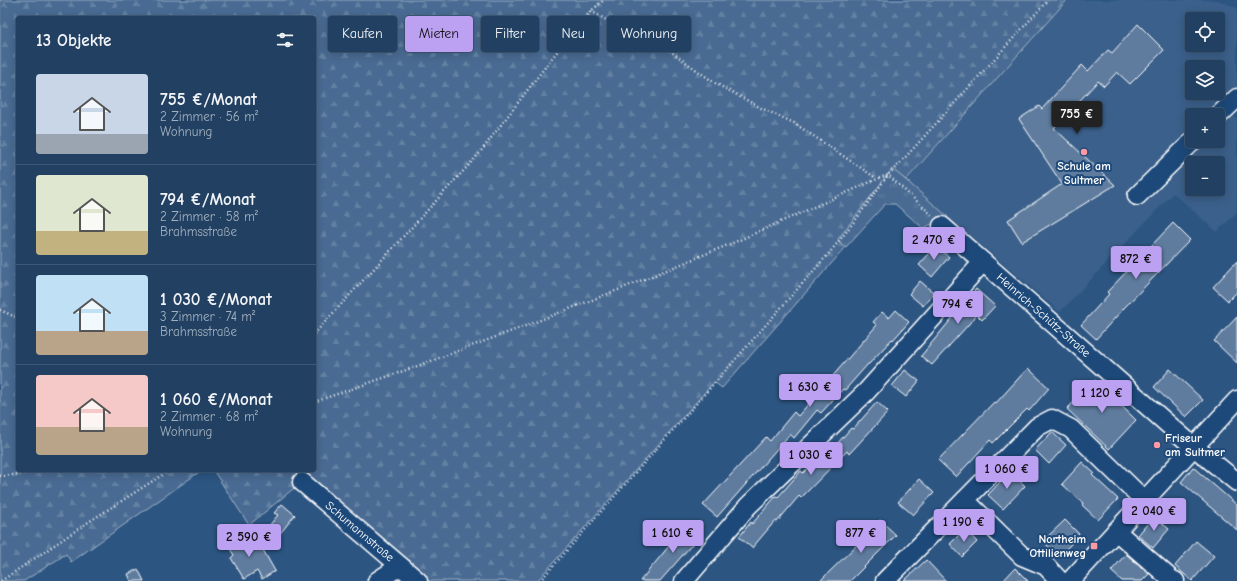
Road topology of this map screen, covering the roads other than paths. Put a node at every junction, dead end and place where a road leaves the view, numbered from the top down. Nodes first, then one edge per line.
1 (1237, 98) edge
2 (1225, 109) edge
3 (1186, 148) edge
4 (1137, 196) dead end
5 (938, 221) road end
6 (983, 262) junction
7 (1237, 400) edge
8 (1194, 447) junction
9 (302, 482) dead end
10 (1237, 482) edge
11 (965, 500) junction
12 (1145, 501) junction
13 (1116, 531) junction
14 (400, 566) junction
15 (377, 581) edge
16 (418, 581) edge
17 (684, 581) edge
18 (885, 581) edge
19 (1060, 581) edge
20 (1070, 581) edge
21 (1175, 581) edge

1 - 2 street
3 - 4 street
5 - 6 street, Heinrich-Schütz-Straße
6 - 8 street, Heinrich-Schütz-Straße
6 - 17 street
7 - 8 street
8 - 10 street, Heinrich-Schütz-Straße
8 - 12 street
9 - 14 street, Schumannstraße
11 - 12 street
11 - 18 street
11 - 19 street
12 - 13 street
13 - 20 street
13 - 21 street
14 - 15 street
14 - 16 street, Schumannstraße

